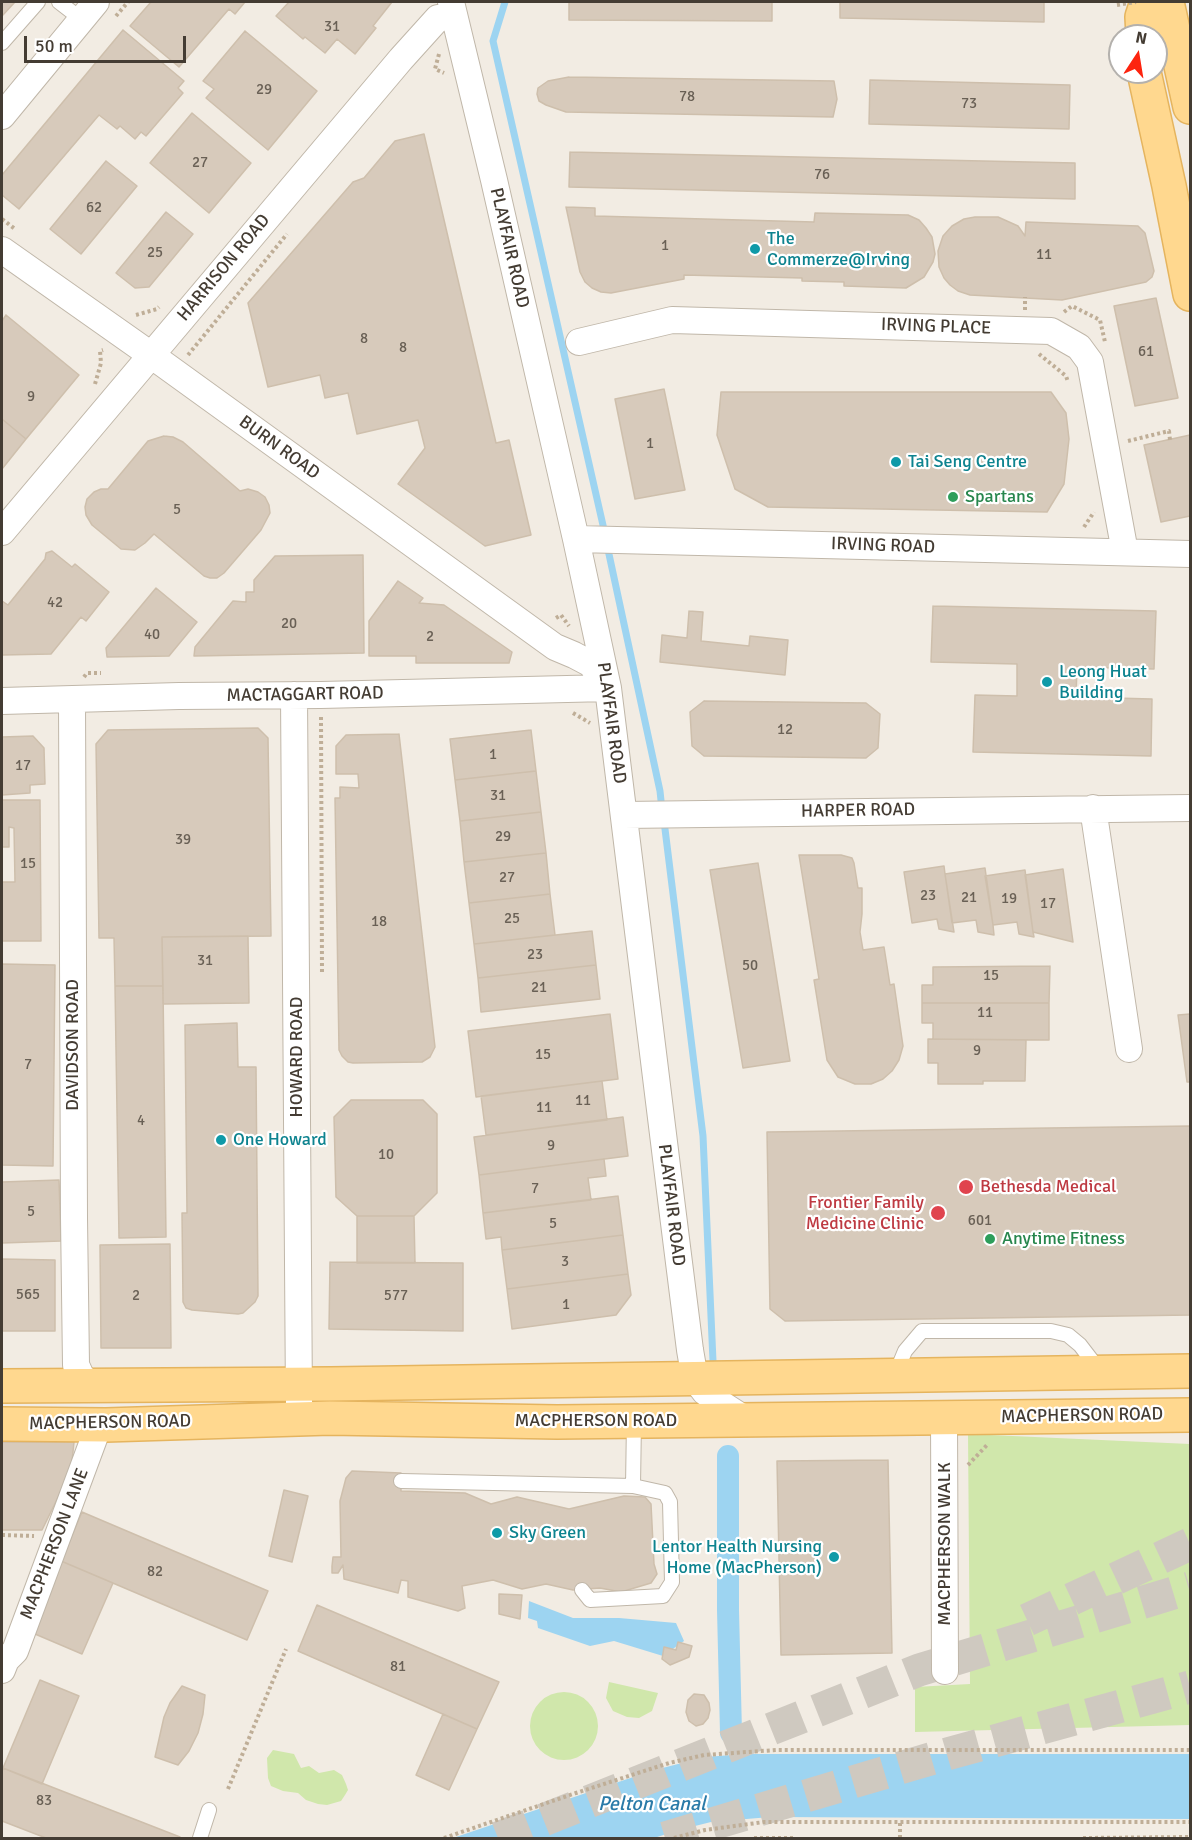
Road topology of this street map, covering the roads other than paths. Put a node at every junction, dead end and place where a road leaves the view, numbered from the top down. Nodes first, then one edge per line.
1 (38, 2) edge
2 (60, 2) edge
3 (1167, 2) edge
4 (1132, 3) edge
5 (452, 9) edge
6 (89, 10) edge
7 (1142, 24) edge
8 (2, 43) edge
9 (1147, 84) edge
10 (1191, 107) edge
11 (2, 116) edge
12 (2, 250) edge
13 (1191, 294) edge
14 (579, 342) dead end
15 (151, 355) junction
16 (2, 532) edge
17 (586, 539) junction
18 (1125, 552) junction
19 (1191, 554) edge
20 (555, 647) junction
21 (608, 688) junction
22 (294, 695) junction
23 (72, 700) junction
24 (571, 700) junction
25 (2, 701) edge
26 (1093, 808) junction
27 (1191, 808) edge
28 (624, 815) junction
29 (1129, 1049) dead end
30 (1191, 1371) edge
31 (1101, 1372) junction
32 (894, 1375) junction
33 (695, 1379) junction
34 (299, 1383) junction
35 (92, 1385) junction
36 (2, 1386) edge
37 (1191, 1415) edge
38 (944, 1417) junction
39 (299, 1418) junction
40 (759, 1420) junction
41 (634, 1421) junction
42 (2, 1424) edge
43 (93, 1425) junction
44 (77, 1473) junction
45 (401, 1481) dead end
46 (633, 1486) junction
47 (582, 1590) dead end
48 (4, 1665) edge
49 (945, 1671) dead end
50 (209, 1810) dead end
51 (200, 1839) edge

1 - 8 lane
2 - 6 lane
3 - 10 main road
4 - 7 main road
5 - 15 street, HARRISON ROAD
5 - 17 street, PLAYFAIR ROAD
6 - 11 street
9 - 13 main road
12 - 15 street, BURN ROAD
14 - 18 street, IRVING PLACE
15 - 16 street, HARRISON ROAD
15 - 20 street, BURN ROAD
17 - 18 street, IRVING ROAD
17 - 21 street, PLAYFAIR ROAD
18 - 19 street, IRVING ROAD
20 - 21 street, BURN ROAD
20 - 24 street, BURN ROAD
21 - 24 street, MACTAGGART ROAD
21 - 28 street, PLAYFAIR ROAD
22 - 23 street, MACTAGGART ROAD
22 - 24 street, MACTAGGART ROAD
22 - 34 street, HOWARD ROAD
23 - 25 street, MACTAGGART ROAD
23 - 35 street, DAVIDSON ROAD
26 - 27 street, HARPER ROAD
26 - 28 street, HARPER ROAD
26 - 29 street
28 - 33 street, PLAYFAIR ROAD
30 - 31 main road, MACPHERSON ROAD
31 - 32 main road, MACPHERSON ROAD
31 - 32 lane
32 - 33 main road, MACPHERSON ROAD
33 - 34 main road, MACPHERSON ROAD
33 - 40 street
34 - 35 main road, MACPHERSON ROAD
34 - 39 street, HOWARD ROAD
35 - 36 main road, MACPHERSON ROAD
37 - 38 main road, MACPHERSON ROAD
38 - 40 main road, MACPHERSON ROAD
38 - 49 street, MACPHERSON WALK
39 - 41 main road, MACPHERSON ROAD
39 - 43 main road, MACPHERSON ROAD
40 - 41 main road, MACPHERSON ROAD
41 - 46 lane
42 - 43 main road, MACPHERSON ROAD
43 - 44 street, MACPHERSON LANE
44 - 48 street, MACPHERSON LANE
44 - 48 street, MACPHERSON LANE
45 - 46 lane
46 - 47 lane
50 - 51 lane

